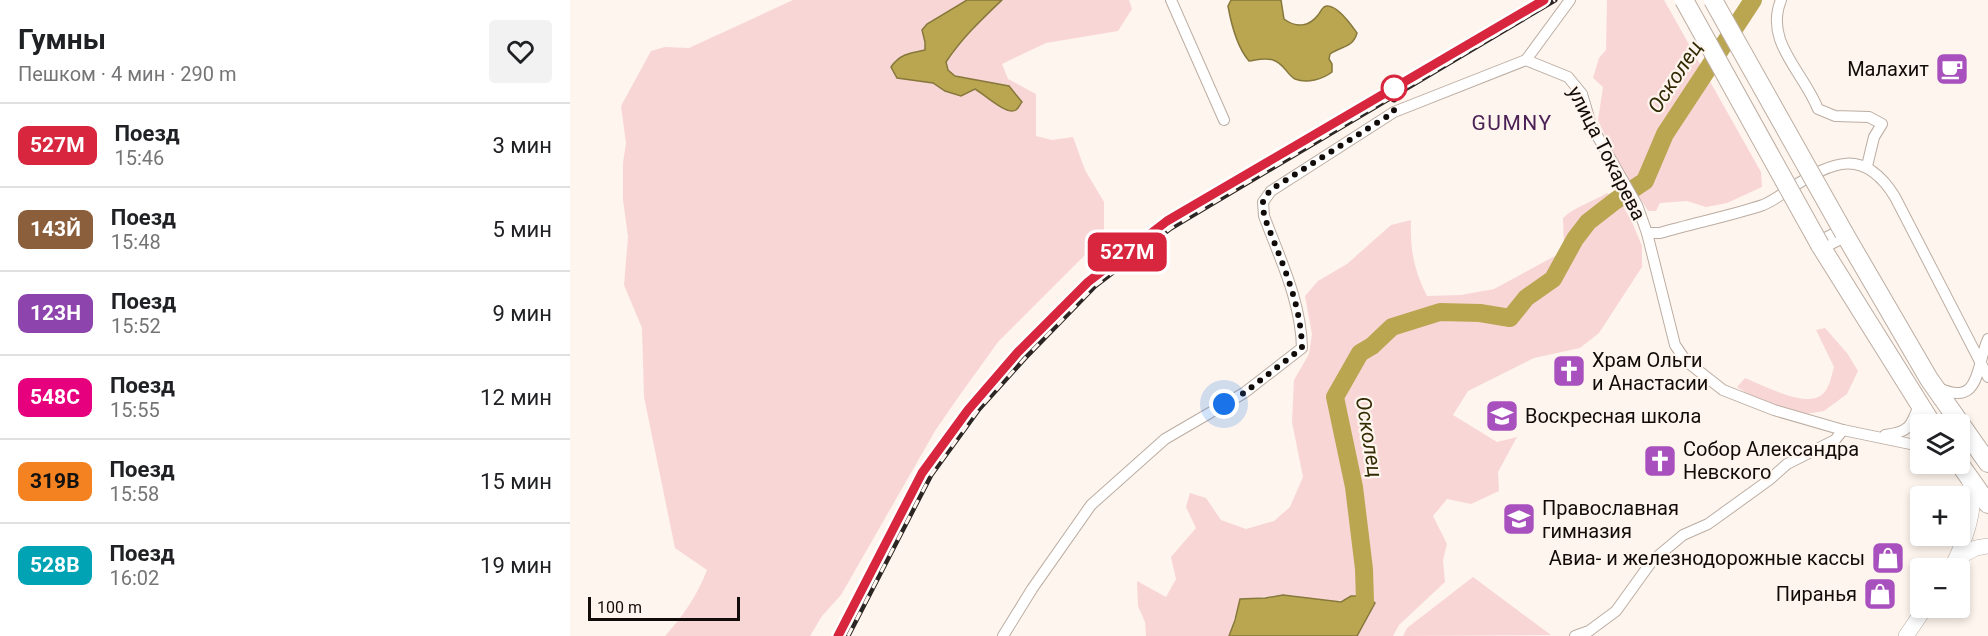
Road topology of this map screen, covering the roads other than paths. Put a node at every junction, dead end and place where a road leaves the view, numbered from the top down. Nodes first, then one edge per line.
1 (1171, 0) edge
2 (1570, 0) edge
3 (1684, 0) edge
4 (1713, 0) edge
5 (1781, 0) edge
6 (1526, 60) junction
7 (1224, 120) dead end
8 (1867, 166) junction
9 (1647, 233) junction
10 (1844, 233) junction
11 (1820, 245) junction
12 (1988, 339) edge
13 (1980, 364) junction
14 (1988, 377) edge
15 (1934, 386) junction
16 (1919, 405) junction
17 (1925, 414) edge
18 (1843, 430) junction
19 (1876, 436) junction
20 (1910, 444) edge
21 (1988, 463) edge
22 (1965, 474) edge
23 (1967, 474) edge
24 (1988, 504) edge
25 (1988, 546) edge
26 (1956, 558) edge
27 (1961, 558) edge
28 (1918, 618) edge
29 (1003, 636) edge
30 (1575, 636) edge
31 (1906, 636) edge

1 - 7 street
2 - 6 street
3 - 11 main road, bridge
4 - 10 main road, bridge
5 - 8 street
6 - 9 street, улица Токарева
6 - 29 street
8 - 9 street
8 - 13 street
9 - 18 street, улица Токарева
10 - 11 main road
10 - 15 main road
11 - 16 main road
12 - 13 street
13 - 14 street
13 - 15 street
15 - 21 main road
16 - 17 main road
16 - 19 street
18 - 19 street, улица Токарева
18 - 30 street
19 - 20 street, улица Токарева
22 - 26 main road
23 - 24 main road
25 - 27 main road
28 - 31 main road

